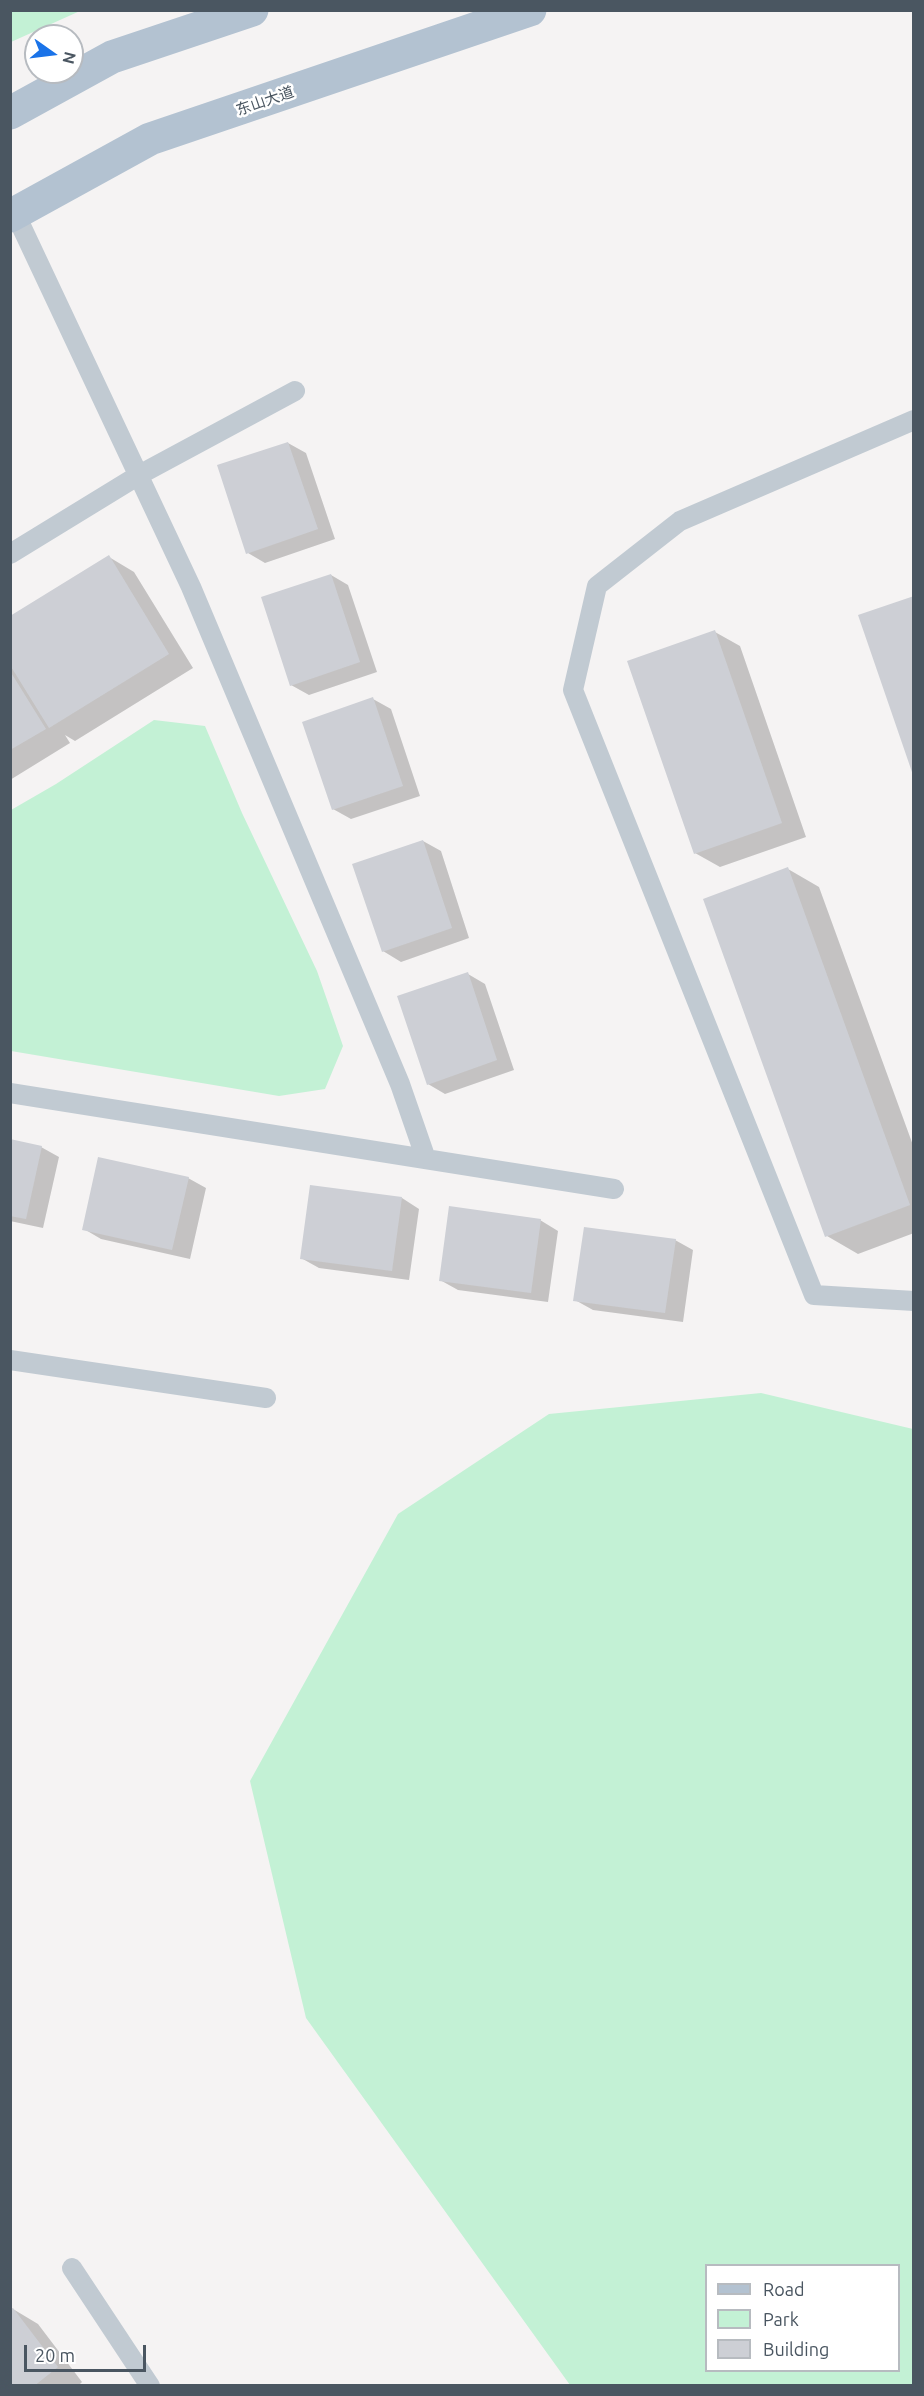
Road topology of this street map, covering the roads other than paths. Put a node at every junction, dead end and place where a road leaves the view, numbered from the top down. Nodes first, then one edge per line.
1 (252, 10) edge
2 (531, 10) edge
3 (10, 113) edge
4 (13, 215) edge
5 (295, 391) dead end
6 (914, 420) edge
7 (139, 475) junction
8 (10, 554) edge
9 (10, 1093) edge
10 (426, 1159) junction
11 (614, 1189) dead end
12 (914, 1301) edge
13 (10, 1360) edge
14 (267, 1398) dead end
15 (72, 2268) dead end
16 (150, 2385) edge

1 - 3 main road
2 - 4 main road, 东山大道
4 - 7 lane
5 - 7 lane
6 - 12 lane
7 - 8 lane
7 - 10 lane
9 - 10 lane
10 - 11 lane
13 - 14 lane
15 - 16 lane

